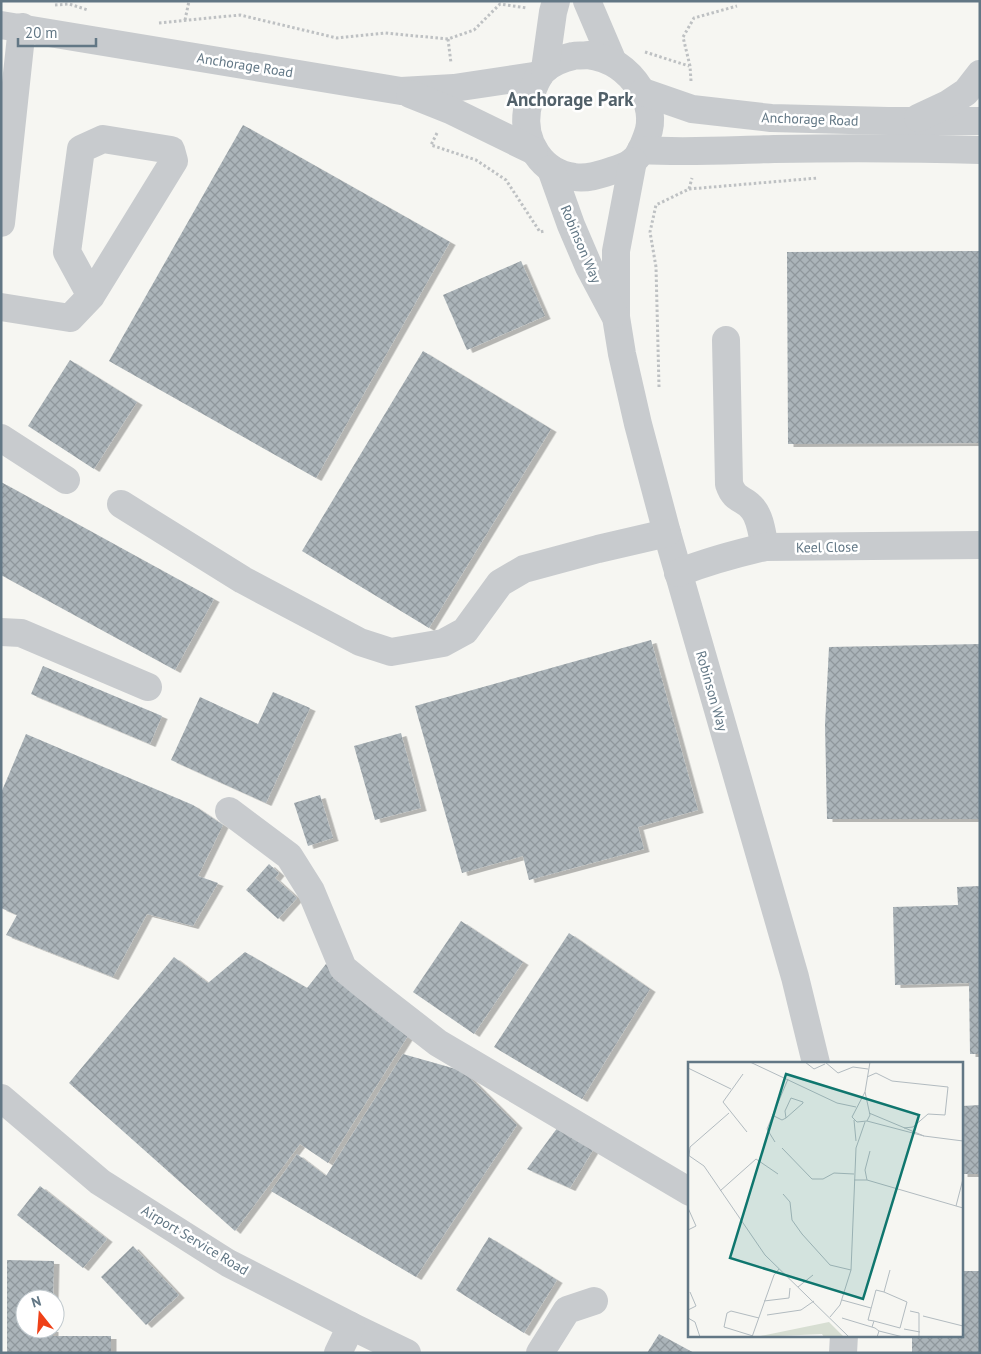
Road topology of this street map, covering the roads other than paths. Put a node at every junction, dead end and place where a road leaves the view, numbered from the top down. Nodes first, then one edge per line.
1 (587, 1) edge
2 (555, 7) edge
3 (11, 26) edge
4 (613, 62) junction
5 (542, 72) junction
6 (980, 74) edge
7 (400, 90) junction
8 (643, 92) junction
9 (910, 121) junction
10 (980, 121) edge
11 (980, 150) edge
12 (638, 156) junction
13 (542, 160) junction
14 (1, 223) edge
15 (91, 296) junction
16 (1, 307) edge
17 (616, 317) junction
18 (726, 340) dead end
19 (1, 438) edge
20 (66, 480) dead end
21 (121, 504) dead end
22 (667, 533) junction
23 (980, 544) edge
24 (765, 548) junction
25 (678, 573) junction
26 (1, 632) edge
27 (148, 687) dead end
28 (229, 811) dead end
29 (816, 1062) edge
30 (1, 1098) edge
31 (688, 1191) edge
32 (594, 1301) dead end
33 (351, 1326) junction
34 (844, 1336) edge
35 (338, 1353) edge
36 (407, 1353) edge
37 (540, 1353) edge
38 (844, 1353) edge

1 - 4 street
2 - 5 street
3 - 7 street, Anchorage Road
3 - 14 street
4 - 5 street
4 - 8 street
5 - 7 street, Anchorage Road
5 - 13 street
6 - 9 street
7 - 13 street, Anchorage Road
8 - 9 street, Anchorage Road
8 - 12 street
9 - 10 street, Anchorage Road
11 - 12 street, Anchorage Road
12 - 13 street
12 - 17 street, Robinson Way
13 - 17 street, Robinson Way
15 - 15 street
15 - 16 street
17 - 22 street, Robinson Way
18 - 24 street
19 - 20 street
21 - 22 street
22 - 25 street, Robinson Way
23 - 24 street, Keel Close
24 - 25 street, Keel Close
25 - 29 street, Robinson Way
26 - 27 street
28 - 31 street
30 - 33 street, Airport Service Road
32 - 37 street
33 - 35 street
33 - 36 street, Airport Service Road
34 - 38 street

